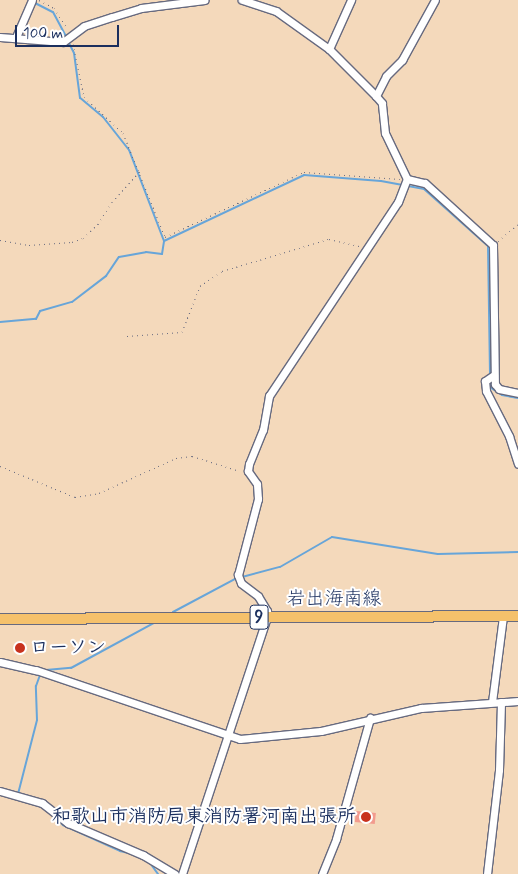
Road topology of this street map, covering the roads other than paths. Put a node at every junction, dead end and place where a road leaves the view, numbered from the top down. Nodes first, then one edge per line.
1 (32, 0) edge
2 (204, 0) edge
3 (242, 0) edge
4 (351, 0) edge
5 (435, 0) edge
6 (0, 37) edge
7 (16, 37) junction
8 (328, 49) junction
9 (376, 96) junction
10 (408, 179) junction
11 (494, 375) junction
12 (518, 393) edge
13 (518, 464) edge
14 (503, 616) junction
15 (518, 616) edge
16 (267, 617) junction
17 (0, 619) edge
18 (0, 662) edge
19 (518, 701) edge
20 (492, 702) junction
21 (501, 702) junction
22 (370, 718) junction
23 (226, 736) junction
24 (0, 791) edge
25 (176, 874) edge
26 (182, 874) edge
27 (322, 874) edge
28 (487, 874) edge

1 - 7 street
2 - 7 street
3 - 8 street
4 - 8 street
5 - 9 street
6 - 7 street
8 - 9 street
9 - 10 street
10 - 11 street
10 - 16 street
11 - 12 street
11 - 13 street
14 - 15 main road, 岩出海南線 / 9
14 - 16 main road, 岩出海南線 / 9
14 - 20 street
16 - 17 main road, 岩出海南線 / 9
16 - 23 street
18 - 23 street
19 - 21 street
20 - 21 street
20 - 22 street
21 - 28 street
22 - 23 street
22 - 27 street
23 - 26 street
24 - 25 street

